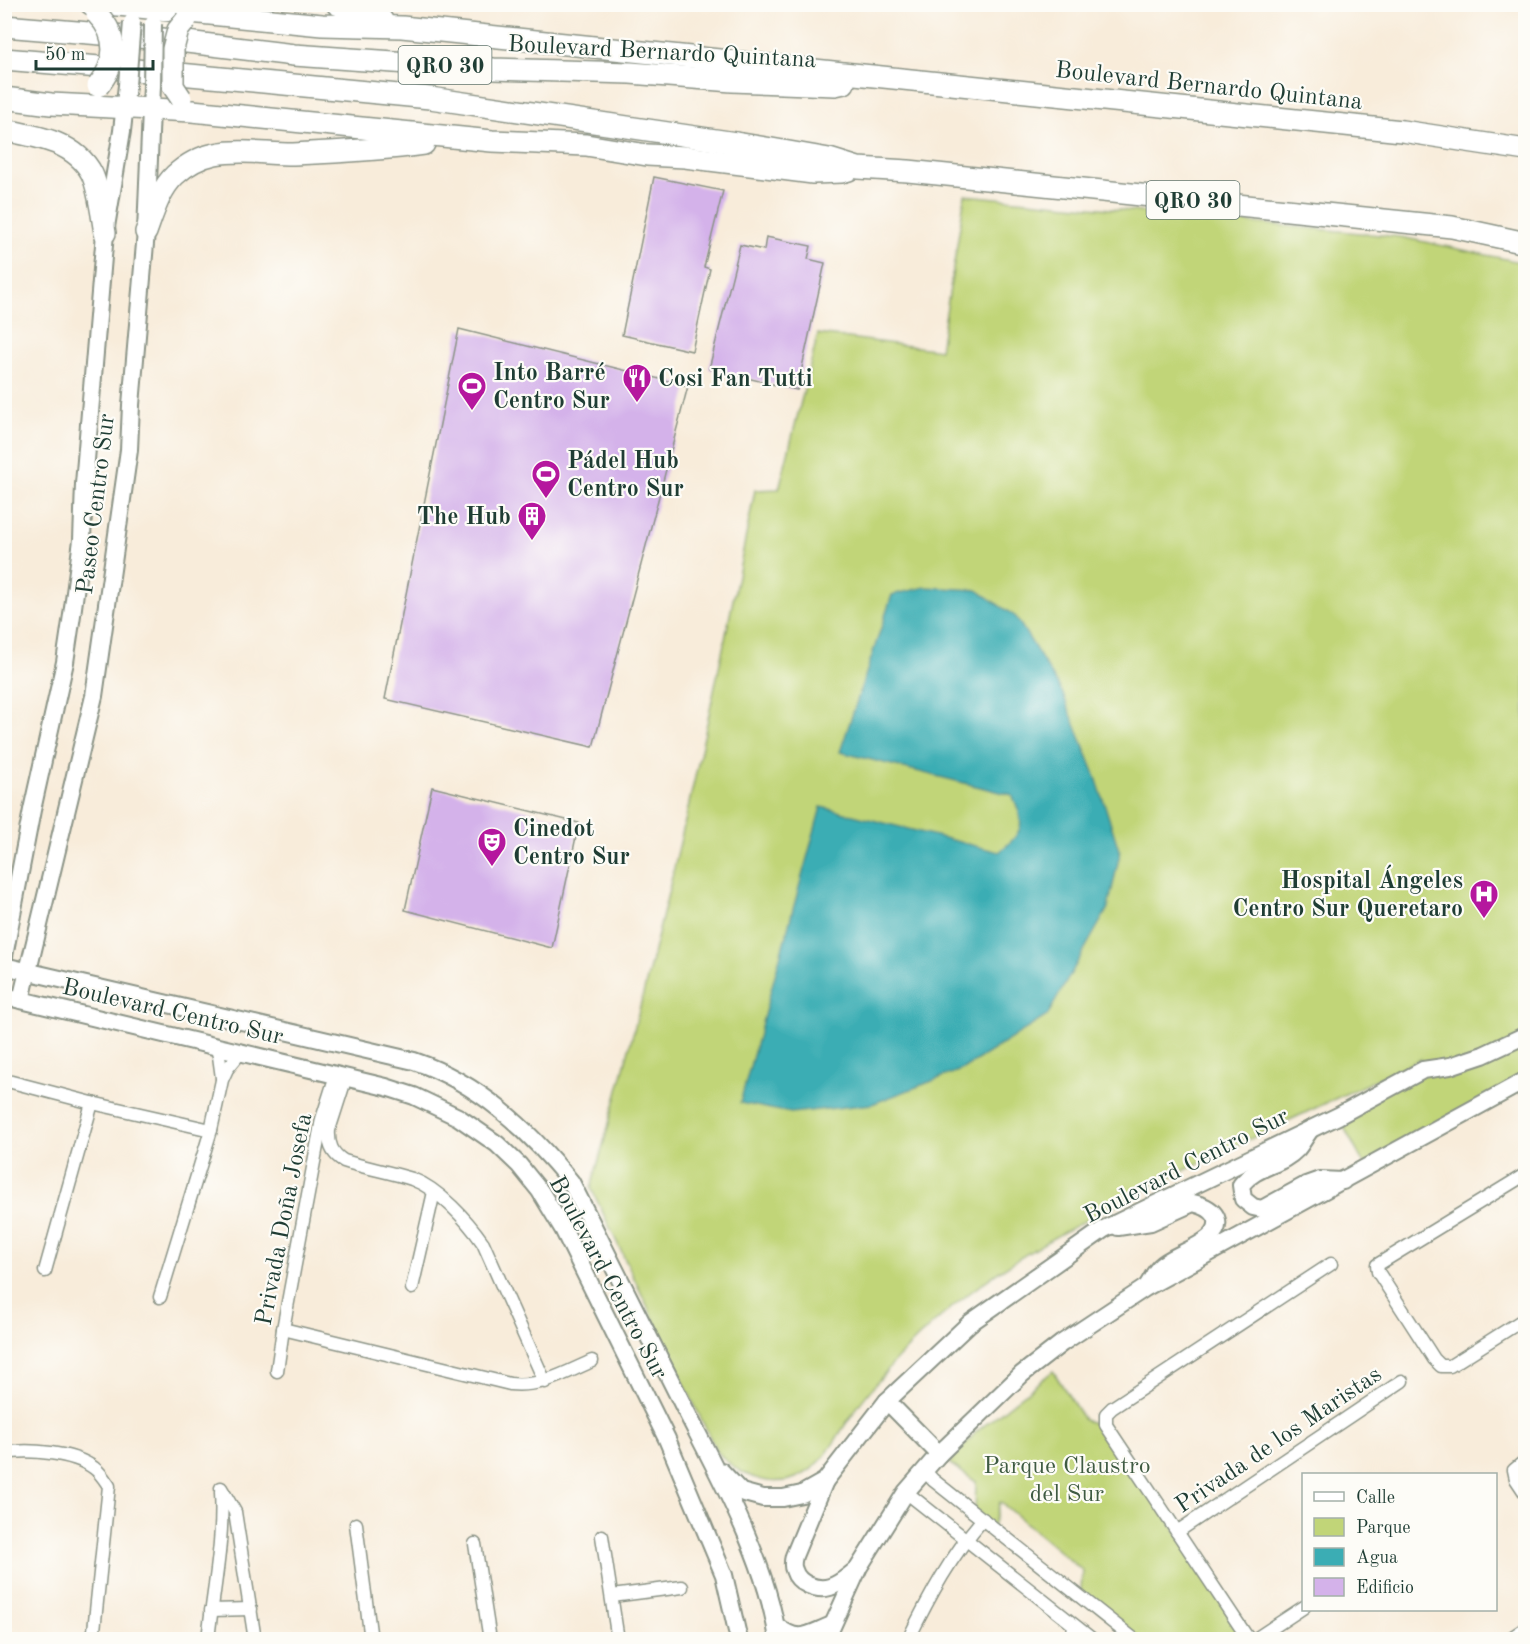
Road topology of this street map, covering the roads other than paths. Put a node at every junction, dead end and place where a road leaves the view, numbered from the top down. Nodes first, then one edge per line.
1 (74, 4) edge
2 (337, 4) edge
3 (94, 9) edge
4 (143, 12) edge
5 (194, 17) junction
6 (4, 26) edge
7 (402, 27) junction
8 (4, 59) edge
9 (886, 76) junction
10 (4, 98) edge
11 (51, 104) junction
12 (187, 105) junction
13 (125, 108) junction
14 (151, 110) junction
15 (4, 130) edge
16 (451, 137) junction
17 (1526, 150) edge
18 (858, 168) junction
19 (146, 232) junction
20 (105, 233) junction
21 (1526, 243) edge
22 (9, 916) edge
23 (34, 942) junction
24 (6, 948) edge
25 (4, 966) edge
26 (28, 971) junction
27 (4, 996) edge
28 (21, 1000) junction
29 (1526, 1035) edge
30 (216, 1046) junction
31 (241, 1052) junction
32 (341, 1076) junction
33 (4, 1080) edge
34 (222, 1080) junction
35 (1523, 1087) edge
36 (92, 1102) junction
37 (1311, 1128) junction
38 (211, 1130) junction
39 (1526, 1174) edge
40 (1343, 1181) junction
41 (434, 1192) junction
42 (1104, 1228) junction
43 (1330, 1264) dead end
44 (45, 1271) dead end
45 (412, 1288) dead end
46 (1145, 1288) junction
47 (160, 1297) dead end
48 (1526, 1318) edge
49 (283, 1329) junction
50 (591, 1361) dead end
51 (278, 1371) dead end
52 (1402, 1381) dead end
53 (545, 1382) junction
54 (887, 1401) junction
55 (4, 1453) edge
56 (939, 1454) junction
57 (710, 1459) junction
58 (1526, 1460) edge
59 (924, 1470) junction
60 (825, 1481) junction
61 (906, 1492) junction
62 (1526, 1494) edge
63 (983, 1519) junction
64 (356, 1524) dead end
65 (1177, 1532) junction
66 (602, 1536) dead end
67 (966, 1539) junction
68 (476, 1544) dead end
69 (860, 1567) junction
70 (682, 1587) dead end
71 (612, 1596) junction
72 (1302, 1608) edge
73 (251, 1609) junction
74 (211, 1610) junction
75 (1076, 1627) junction
76 (1526, 1628) edge
77 (829, 1632) edge
78 (777, 1633) edge
79 (93, 1640) edge
80 (208, 1640) edge
81 (255, 1640) edge
82 (371, 1640) edge
83 (490, 1640) edge
84 (618, 1640) edge
85 (739, 1640) edge
86 (908, 1640) edge
87 (1067, 1640) edge
88 (1093, 1640) edge
89 (1135, 1640) edge
90 (1249, 1640) edge
91 (1254, 1640) edge
92 (1508, 1640) edge

1 - 3 highway, Boulevard Bernardo Quintana
2 - 7 highway
3 - 4 highway, Boulevard Bernardo Quintana / QRO 30
3 - 11 highway, bridge
4 - 5 highway, Boulevard Bernardo Quintana / QRO 30
4 - 13 street, Paseo Centro Sur, bridge
4 - 14 street, Paseo Centro Sur, bridge
5 - 7 highway, Boulevard Bernardo Quintana / QRO 30
5 - 12 highway, bridge
6 - 9 highway, Boulevard Bernardo Quintana / QRO 30
7 - 9 highway, Boulevard Bernardo Quintana / QRO 30
8 - 18 highway, QRO 30
9 - 17 highway, Boulevard Bernardo Quintana / QRO 30
10 - 11 highway, QRO 30
11 - 13 highway, QRO 30
12 - 14 highway, QRO 30
12 - 16 highway, QRO 30
13 - 14 highway, QRO 30
13 - 20 street, Paseo Centro Sur
14 - 19 street, Paseo Centro Sur
15 - 20 highway
16 - 18 highway, QRO 30
16 - 19 highway
18 - 21 highway, QRO 30
19 - 23 street, Paseo Centro Sur
20 - 22 street, Paseo Centro Sur
22 - 24 street, Paseo Centro Sur
23 - 24 street
23 - 26 street, Paseo Centro Sur
25 - 26 street, Boulevard Centro Sur
26 - 28 street, Paseo Centro Sur
26 - 57 street, Boulevard Centro Sur
27 - 28 street, Boulevard Centro Sur
28 - 30 street, Boulevard Centro Sur
29 - 37 street, Boulevard Centro Sur
30 - 31 street, Boulevard Centro Sur
30 - 34 street
31 - 32 street, Boulevard Centro Sur
31 - 34 street
32 - 41 street, Privada Doña Josefa
32 - 49 street, Privada Doña Josefa
32 - 85 street, Boulevard Centro Sur
33 - 36 street
34 - 38 street
35 - 40 street, Boulevard Centro Sur
36 - 38 street
36 - 44 street
37 - 40 street
37 - 42 street, Boulevard Centro Sur
38 - 47 street
39 - 48 street
40 - 46 street, Boulevard Centro Sur
41 - 45 street
41 - 53 street
42 - 46 street
42 - 54 street, Boulevard Centro Sur
43 - 65 street
46 - 56 street, Boulevard Centro Sur
49 - 51 street, Privada Doña Josefa
49 - 53 street
50 - 53 street
52 - 65 street, Privada de los Maristas
54 - 56 street
54 - 60 street, Boulevard Centro Sur
55 - 79 street
56 - 59 street, Boulevard Centro Sur
57 - 60 street, Boulevard Centro Sur
57 - 78 street, Boulevard Centro Sur
58 - 62 street
59 - 61 street, Boulevard Centro Sur
59 - 63 street
60 - 69 street
61 - 67 street
61 - 69 street, Boulevard Centro Sur
63 - 67 street
63 - 89 street
64 - 82 street
65 - 90 street
66 - 71 street
67 - 75 street
67 - 86 street
68 - 83 street
69 - 77 street, Boulevard Centro Sur
70 - 71 street
71 - 84 street
72 - 91 street
73 - 74 street
73 - 74 street
73 - 81 street
74 - 80 street
75 - 87 street
75 - 88 street
76 - 92 street
77 - 78 street, Boulevard Centro Sur

